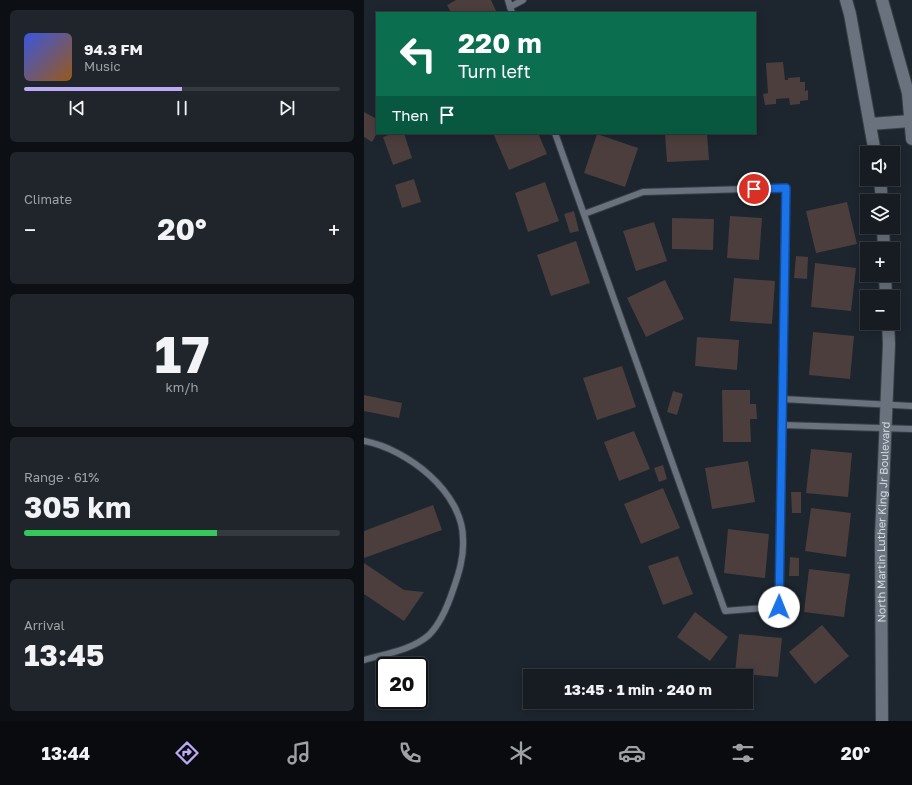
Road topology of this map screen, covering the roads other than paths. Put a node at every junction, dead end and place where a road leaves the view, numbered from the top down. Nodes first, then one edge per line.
1 (508, 0) edge
2 (523, 0) edge
3 (846, 0) edge
4 (882, 0) edge
5 (511, 10) edge
6 (910, 121) junction
7 (870, 124) junction
8 (555, 134) edge
9 (912, 139) edge
10 (874, 146) edge
11 (584, 214) junction
12 (888, 330) edge
13 (782, 399) junction
14 (886, 405) junction
15 (912, 406) edge
16 (782, 425) junction
17 (885, 428) junction
18 (912, 429) edge
19 (364, 441) edge
20 (364, 660) edge
21 (882, 721) edge

1 - 5 lane
2 - 5 lane
3 - 7 main road
4 - 6 main road
6 - 7 main road
6 - 9 main road
7 - 10 main road
8 - 11 lane
11 - 13 lane
11 - 16 lane
12 - 14 main road, North Martin Luther King Jr Boulevard
13 - 14 lane
13 - 16 lane
14 - 15 lane
14 - 17 main road, North Martin Luther King Jr Boulevard
16 - 17 lane
17 - 18 lane
17 - 21 main road, North Martin Luther King Jr Boulevard
19 - 20 lane

